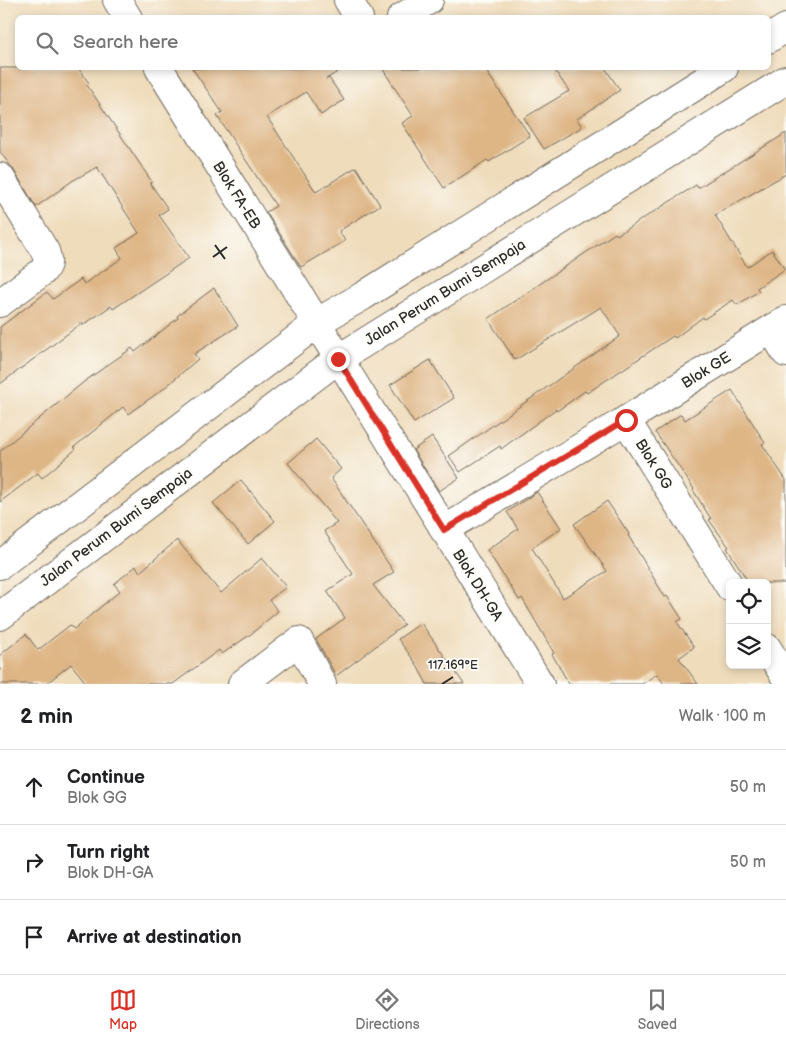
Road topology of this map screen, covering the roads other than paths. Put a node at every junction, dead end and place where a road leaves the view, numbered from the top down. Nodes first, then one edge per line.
1 (117, 0) edge
2 (348, 0) edge
3 (429, 0) edge
4 (126, 15) edge
5 (357, 15) edge
6 (406, 15) edge
7 (786, 28) edge
8 (771, 37) edge
9 (160, 70) edge
10 (721, 70) edge
11 (786, 80) edge
12 (4, 192) edge
13 (0, 303) edge
14 (316, 323) junction
15 (779, 325) edge
16 (786, 353) edge
17 (338, 359) junction
18 (626, 420) junction
19 (444, 530) junction
20 (0, 565) edge
21 (726, 582) edge
22 (0, 616) edge
23 (771, 654) edge
24 (786, 678) edge
25 (242, 684) edge
26 (322, 684) edge
27 (540, 684) edge

1 - 4 street
2 - 5 street
3 - 6 street
7 - 8 street
9 - 14 street, Blok FA-EB
10 - 14 street
11 - 17 street, Jalan Perum Bumi Sempaja
12 - 13 street
14 - 17 street, Blok FA-EB
14 - 20 street
15 - 16 street
15 - 18 street, Blok GE
17 - 19 street, Blok DH-GA
17 - 22 street, Jalan Perum Bumi Sempaja
18 - 19 street
18 - 21 street, Blok GG
19 - 27 street, Blok DH-GA
23 - 24 street
25 - 26 street

